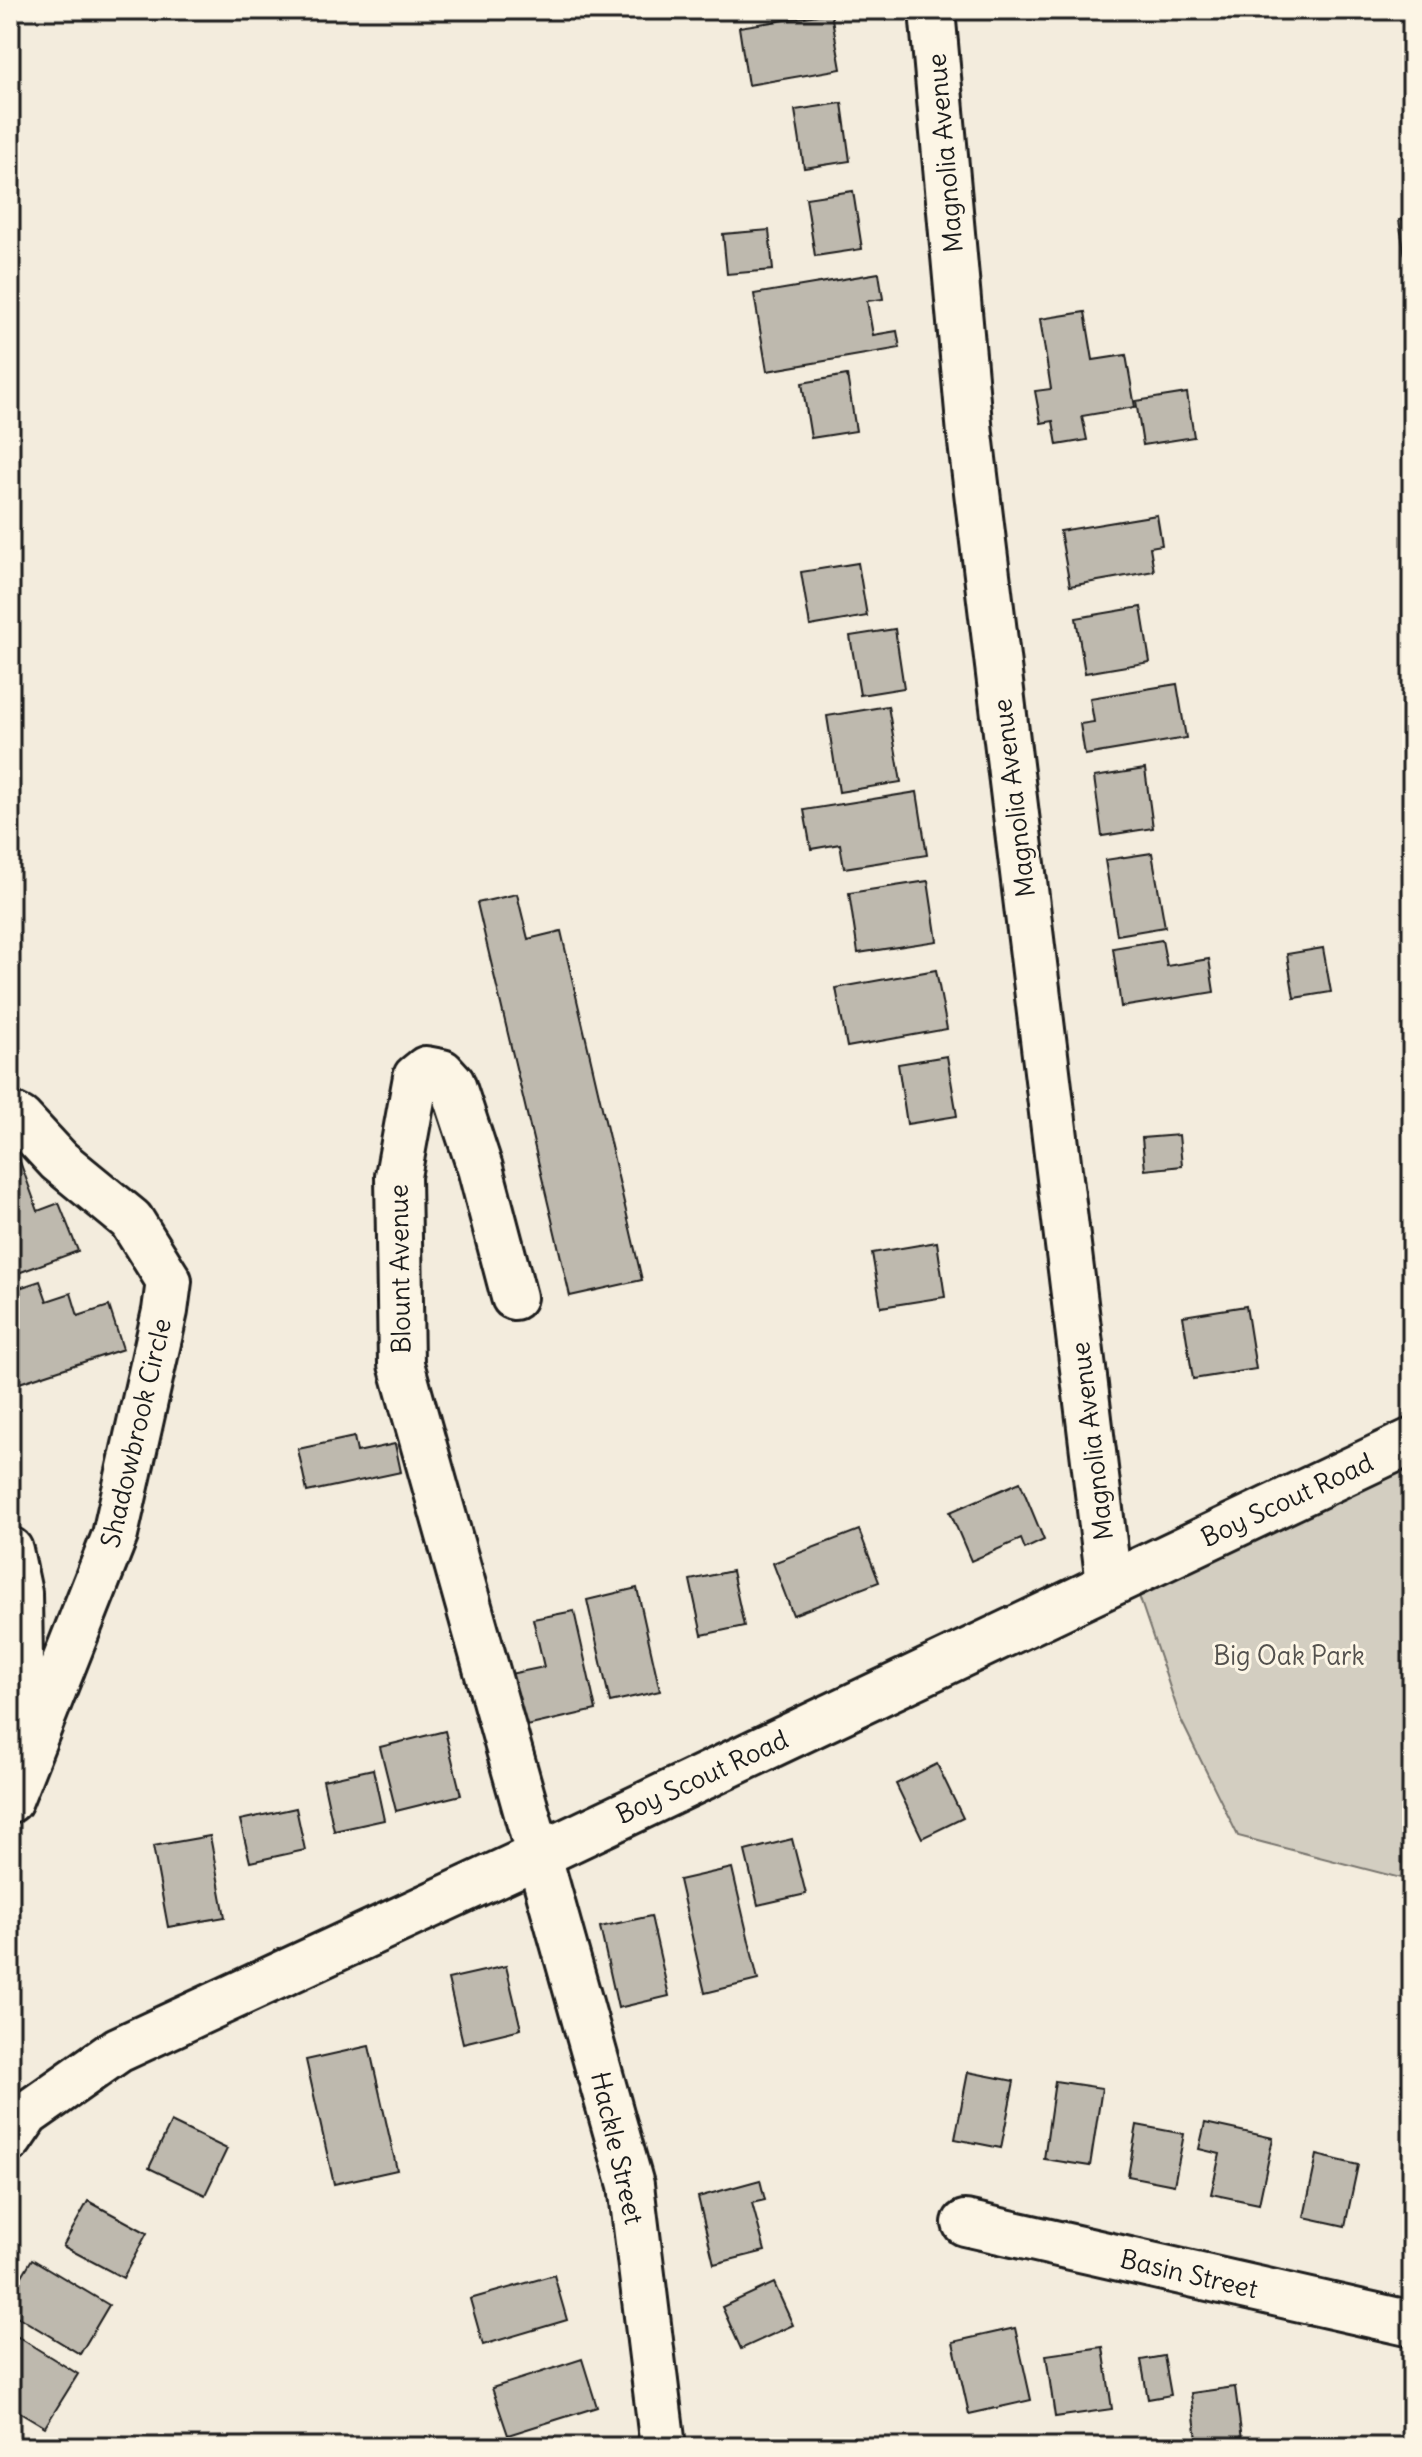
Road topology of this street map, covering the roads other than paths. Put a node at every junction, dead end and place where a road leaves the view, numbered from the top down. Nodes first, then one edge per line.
1 (932, 10) edge
2 (10, 1114) edge
3 (514, 1297) dead end
4 (1412, 1441) edge
5 (10, 1550) edge
6 (1109, 1584) junction
7 (10, 1787) edge
8 (10, 1800) edge
9 (539, 1855) junction
10 (10, 2139) edge
11 (965, 2223) dead end
12 (1412, 2324) edge
13 (663, 2447) edge

1 - 6 street, Magnolia Avenue
2 - 8 street, Shadowbrook Circle
3 - 9 street, Blount Avenue
4 - 6 street, Boy Scout Road
5 - 7 street
6 - 9 street, Boy Scout Road
9 - 10 street, Boy Scout Road
9 - 13 street, Hackle Street
11 - 12 street, Basin Street

